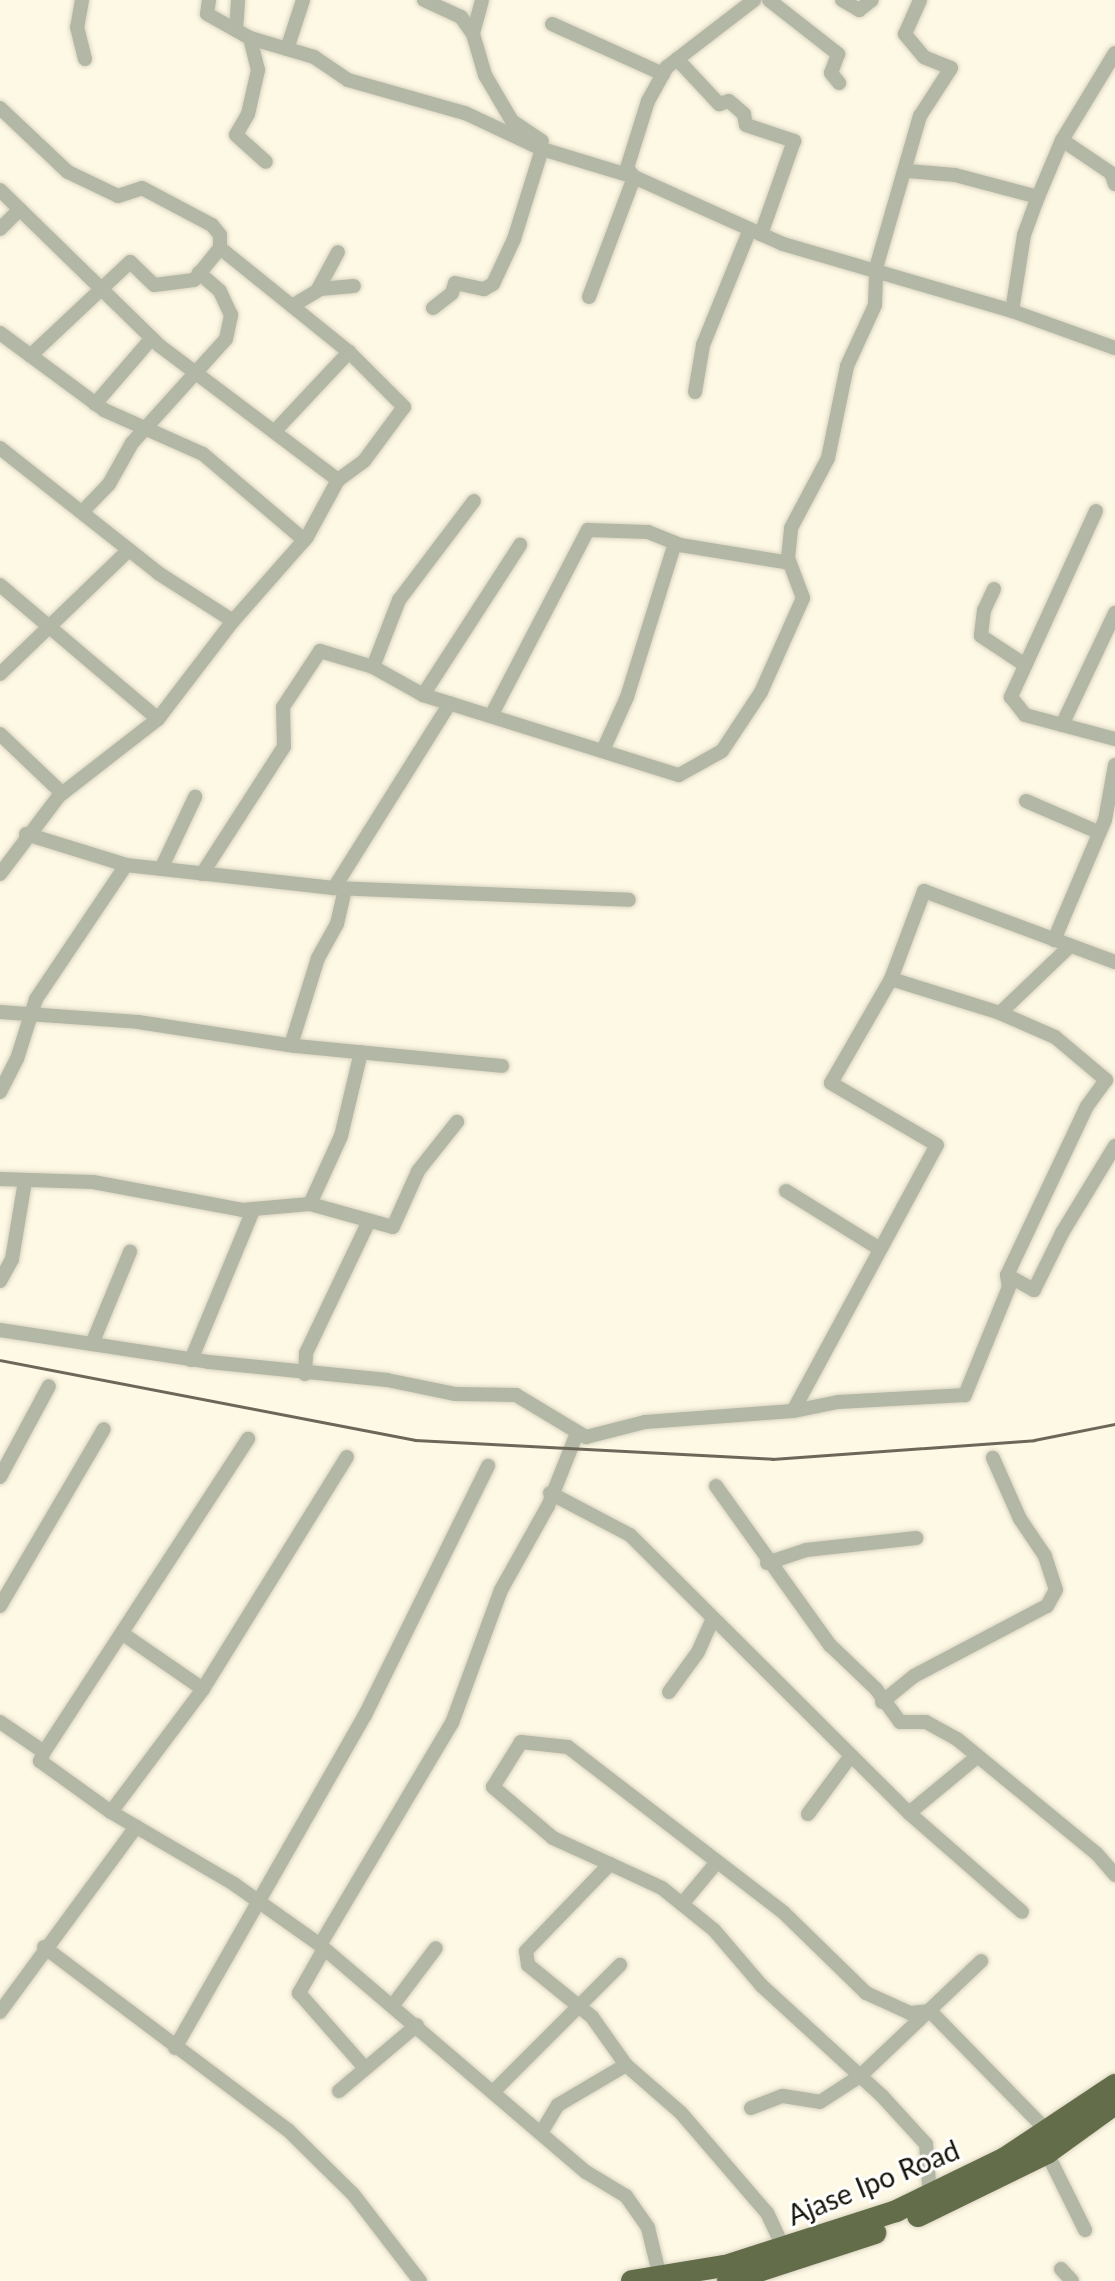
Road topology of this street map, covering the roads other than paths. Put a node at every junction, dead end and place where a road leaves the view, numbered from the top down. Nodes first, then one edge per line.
1 (82, 0) edge
2 (209, 0) edge
3 (238, 0) edge
4 (303, 0) edge
5 (424, 0) edge
6 (482, 0) edge
7 (754, 0) edge
8 (769, 0) edge
9 (842, 0) edge
10 (872, 0) edge
11 (920, 0) edge
12 (552, 24) dead end
13 (236, 30) junction
14 (473, 34) junction
15 (250, 38) junction
16 (287, 49) junction
17 (1115, 53) edge
18 (85, 59) dead end
19 (677, 59) junction
20 (663, 74) junction
21 (839, 83) dead end
22 (0, 108) edge
23 (1062, 140) junction
24 (542, 149) junction
25 (562, 155) junction
26 (266, 162) dead end
27 (908, 171) junction
28 (634, 177) junction
29 (1115, 184) edge
30 (0, 190) edge
31 (1038, 197) junction
32 (20, 209) junction
33 (0, 229) edge
34 (756, 232) junction
35 (220, 248) junction
36 (338, 252) dead end
37 (876, 268) junction
38 (199, 273) junction
39 (354, 286) dead end
40 (102, 289) junction
41 (317, 291) junction
42 (589, 297) dead end
43 (292, 306) junction
44 (433, 308) dead end
45 (1012, 311) junction
46 (0, 333) edge
47 (152, 338) junction
48 (1115, 348) edge
49 (349, 352) junction
50 (30, 356) junction
51 (193, 371) junction
52 (695, 392) dead end
53 (95, 404) junction
54 (150, 429) junction
55 (274, 432) junction
56 (0, 448) edge
57 (338, 480) junction
58 (474, 501) dead end
59 (83, 511) junction
60 (1096, 511) dead end
61 (304, 540) junction
62 (675, 543) junction
63 (520, 545) dead end
64 (129, 550) junction
65 (790, 563) junction
66 (0, 585) edge
67 (994, 589) dead end
68 (1115, 613) edge
69 (233, 621) junction
70 (48, 624) junction
71 (1025, 665) junction
72 (373, 667) junction
73 (0, 674) edge
74 (423, 695) junction
75 (450, 703) junction
76 (491, 716) junction
77 (158, 719) junction
78 (1062, 725) junction
79 (0, 734) edge
80 (1115, 739) edge
81 (604, 748) junction
82 (1115, 765) edge
83 (62, 793) junction
84 (195, 797) dead end
85 (1026, 801) dead end
86 (1106, 825) edge
87 (26, 834) junction
88 (126, 865) junction
89 (161, 869) junction
90 (0, 874) edge
91 (202, 874) junction
92 (339, 888) junction
93 (629, 900) dead end
94 (1054, 940) junction
95 (1070, 946) junction
96 (1115, 962) edge
97 (891, 979) junction
98 (0, 1012) edge
99 (32, 1012) junction
100 (1000, 1013) junction
101 (291, 1045) junction
102 (361, 1052) junction
103 (502, 1066) dead end
104 (0, 1092) edge
105 (457, 1122) dead end
106 (1115, 1146) edge
107 (0, 1179) edge
108 (25, 1181) junction
109 (786, 1191) dead end
110 (310, 1204) junction
111 (253, 1210) junction
112 (369, 1221) junction
113 (880, 1249) junction
114 (130, 1252) dead end
115 (1007, 1275) junction
116 (0, 1281) edge
117 (0, 1330) edge
118 (92, 1344) junction
119 (191, 1360) junction
120 (305, 1374) junction
121 (49, 1386) dead end
122 (793, 1411) junction
123 (104, 1429) dead end
124 (577, 1433) junction
125 (248, 1439) dead end
126 (347, 1457) dead end
127 (993, 1458) dead end
128 (488, 1466) dead end
129 (0, 1477) edge
130 (716, 1486) dead end
131 (550, 1493) junction
132 (916, 1538) dead end
133 (767, 1563) junction
134 (0, 1606) edge
135 (713, 1619) junction
136 (123, 1634) junction
137 (203, 1689) junction
138 (669, 1692) dead end
139 (882, 1702) junction
140 (0, 1722) edge
141 (44, 1752) junction
142 (978, 1756) junction
143 (850, 1757) junction
144 (111, 1812) junction
145 (909, 1813) junction
146 (808, 1814) dead end
147 (136, 1827) junction
148 (717, 1862) junction
149 (610, 1864) junction
150 (1115, 1875) edge
151 (258, 1900) junction
152 (682, 1904) junction
153 (1022, 1912) dead end
154 (44, 1947) junction
155 (322, 1947) junction
156 (436, 1948) dead end
157 (981, 1961) dead end
158 (620, 1965) dead end
159 (393, 2005) junction
160 (580, 2008) junction
161 (0, 2012) edge
162 (924, 2012) junction
163 (417, 2025) junction
164 (175, 2048) junction
165 (626, 2065) junction
166 (364, 2067) junction
167 (860, 2076) junction
168 (1115, 2085) edge
169 (495, 2090) junction
170 (339, 2091) dead end
171 (1115, 2104) edge
172 (751, 2108) dead end
173 (541, 2133) junction
174 (1048, 2142) junction
175 (930, 2196) junction
176 (1085, 2230) dead end
177 (784, 2249) junction
178 (1061, 2269) dead end
179 (660, 2277) junction
180 (742, 2279) edge
181 (420, 2281) edge
182 (632, 2281) edge
183 (1072, 2281) edge

1 - 18 street
2 - 13 street
3 - 13 street
4 - 16 street
5 - 14 street
6 - 14 street
7 - 19 street
8 - 21 street
9 - 10 street
11 - 27 street
12 - 20 street
13 - 15 street
14 - 25 street
15 - 16 street
15 - 26 street
16 - 24 street
17 - 23 street
19 - 20 street
19 - 34 street
20 - 28 street
22 - 35 street
23 - 29 street
23 - 31 street
24 - 25 street
24 - 44 street
25 - 28 street
27 - 31 street
27 - 37 street
28 - 34 street
28 - 42 street
30 - 32 street
31 - 45 street
32 - 33 street
32 - 40 street
34 - 37 street
34 - 52 street
35 - 38 street
35 - 43 street
36 - 41 street
37 - 45 street
37 - 65 street
38 - 40 street
38 - 51 street
39 - 41 street
40 - 47 street
40 - 50 street
41 - 43 street
43 - 49 street
45 - 48 street
46 - 50 street
47 - 51 street
47 - 53 street
49 - 55 street
49 - 57 street
50 - 53 street
51 - 54 street
51 - 55 street
53 - 54 street
54 - 59 street
54 - 61 street
55 - 57 street
56 - 59 street
57 - 61 street
58 - 72 street
59 - 64 street
60 - 71 street
61 - 69 street
62 - 65 street
62 - 76 street
62 - 81 street
63 - 74 street
64 - 69 street
64 - 70 street
65 - 81 street
66 - 70 street
67 - 71 street
68 - 78 street
69 - 77 street
70 - 73 street
70 - 77 street
71 - 78 street
72 - 74 street
72 - 91 street
74 - 75 street
75 - 76 street
75 - 92 street
76 - 81 street
77 - 83 street
78 - 80 street
79 - 83 street
82 - 86 street
83 - 87 street
84 - 89 street
85 - 86 street
86 - 94 street
87 - 88 street
87 - 90 street
88 - 89 street
88 - 99 street
89 - 91 street
91 - 92 street
92 - 93 street
92 - 101 street
94 - 95 street
94 - 97 street
95 - 96 street
95 - 100 street
97 - 100 street
97 - 113 street
98 - 99 street
99 - 101 street
99 - 104 street
100 - 115 street
101 - 102 street
102 - 103 street
102 - 110 street
105 - 112 street
106 - 115 street
107 - 108 street
108 - 111 street
108 - 116 street
109 - 113 street
110 - 111 street
110 - 112 street
111 - 119 street
112 - 120 street
113 - 122 street
114 - 118 street
115 - 122 street
117 - 118 street
118 - 119 street
119 - 120 street
120 - 124 street
121 - 129 street
122 - 124 street
123 - 134 street
124 - 131 street
125 - 136 street
126 - 137 street
127 - 139 street
128 - 151 street
130 - 133 street
131 - 135 street
131 - 155 street
132 - 133 street
133 - 139 street
135 - 138 street
135 - 143 street
136 - 137 street
136 - 141 street
137 - 144 street
139 - 142 street
140 - 141 street
141 - 144 street
142 - 145 street
142 - 150 street
143 - 145 street
143 - 146 street
144 - 147 street
145 - 153 street
147 - 151 street
147 - 154 street
148 - 149 street
148 - 152 street
148 - 162 street
149 - 152 street
149 - 160 street
151 - 155 street
151 - 164 street
152 - 167 street
154 - 161 street
154 - 164 street
155 - 159 street
155 - 166 street
156 - 159 street
157 - 162 street
158 - 160 street
159 - 163 street
160 - 165 street
160 - 169 street
162 - 167 street
162 - 174 street
163 - 166 street
163 - 169 street
164 - 181 street
165 - 173 street
165 - 177 street
166 - 170 street
167 - 172 street
167 - 175 street
168 - 174 highway, Ajase Ipo Road
169 - 173 street
171 - 174 highway, Ajase Ipo Road
173 - 179 street
174 - 175 highway, Ajase Ipo Road
174 - 176 street
174 - 180 highway, Ajase Ipo Road
175 - 177 highway, Ajase Ipo Road
177 - 179 highway, Ajase Ipo Road
178 - 183 street
179 - 182 highway, Ajase Ipo Road

